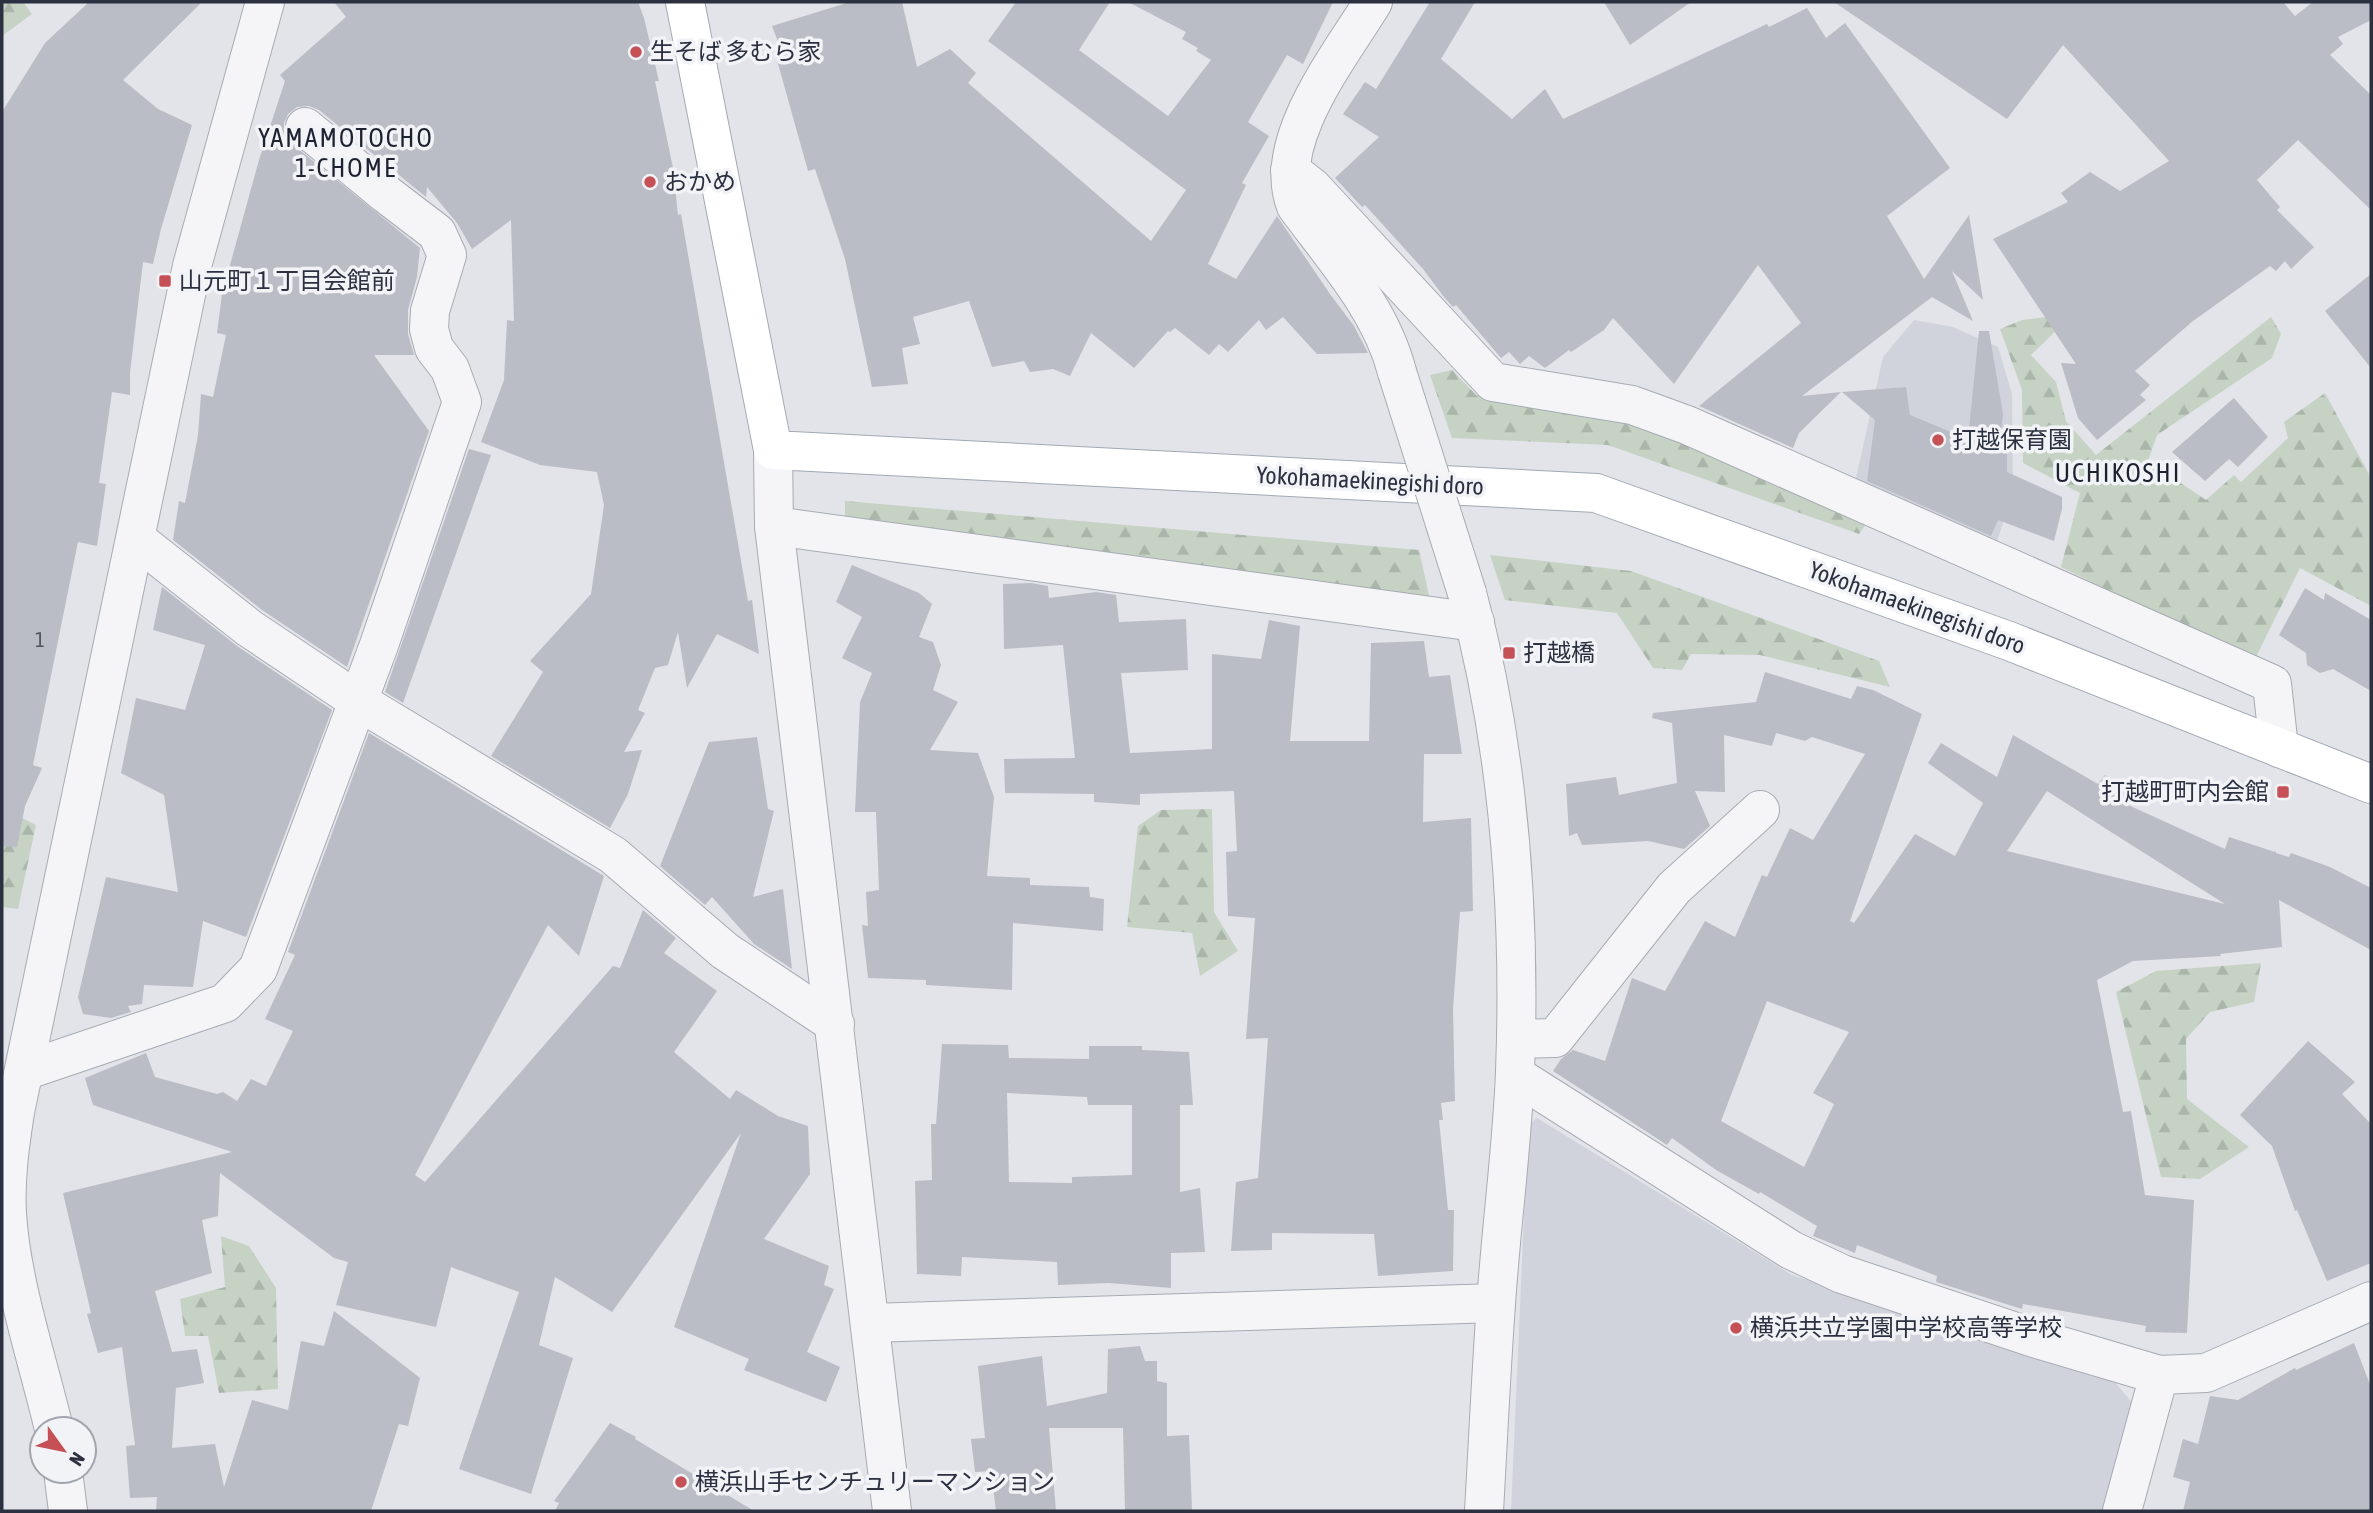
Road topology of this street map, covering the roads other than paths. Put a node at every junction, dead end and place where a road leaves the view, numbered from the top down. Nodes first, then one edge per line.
1 (265, 2) edge
2 (685, 2) edge
3 (1373, 2) edge
4 (305, 127) dead end
5 (1290, 170) junction
6 (773, 450) junction
7 (774, 526) junction
8 (135, 540) junction
9 (1471, 607) junction
10 (358, 701) junction
11 (2279, 748) junction
12 (2371, 784) edge
13 (1760, 810) dead end
14 (835, 1024) junction
15 (1515, 1057) junction
16 (24, 1071) junction
17 (6, 1148) edge
18 (2371, 1301) edge
19 (1496, 1303) junction
20 (870, 1323) junction
21 (2159, 1375) junction
22 (51, 1415) edge
23 (65, 1485) edge
24 (68, 1511) edge
25 (892, 1511) edge
26 (1485, 1511) edge
27 (2122, 1511) edge

1 - 8 street
2 - 6 main road
3 - 5 street
4 - 10 street
5 - 9 street, bridge
5 - 11 street
6 - 7 street
6 - 11 main road, Yokohamaekinegishi doro
7 - 9 street
7 - 14 street
8 - 10 street
8 - 16 street
9 - 15 street
10 - 14 street
10 - 16 street
11 - 12 main road, Yokohamaekinegishi doro
13 - 15 street
14 - 20 street
15 - 19 street
15 - 21 street
16 - 17 street
17 - 22 street
18 - 21 street
19 - 20 street
19 - 26 street
20 - 25 street
21 - 27 street
23 - 24 street

